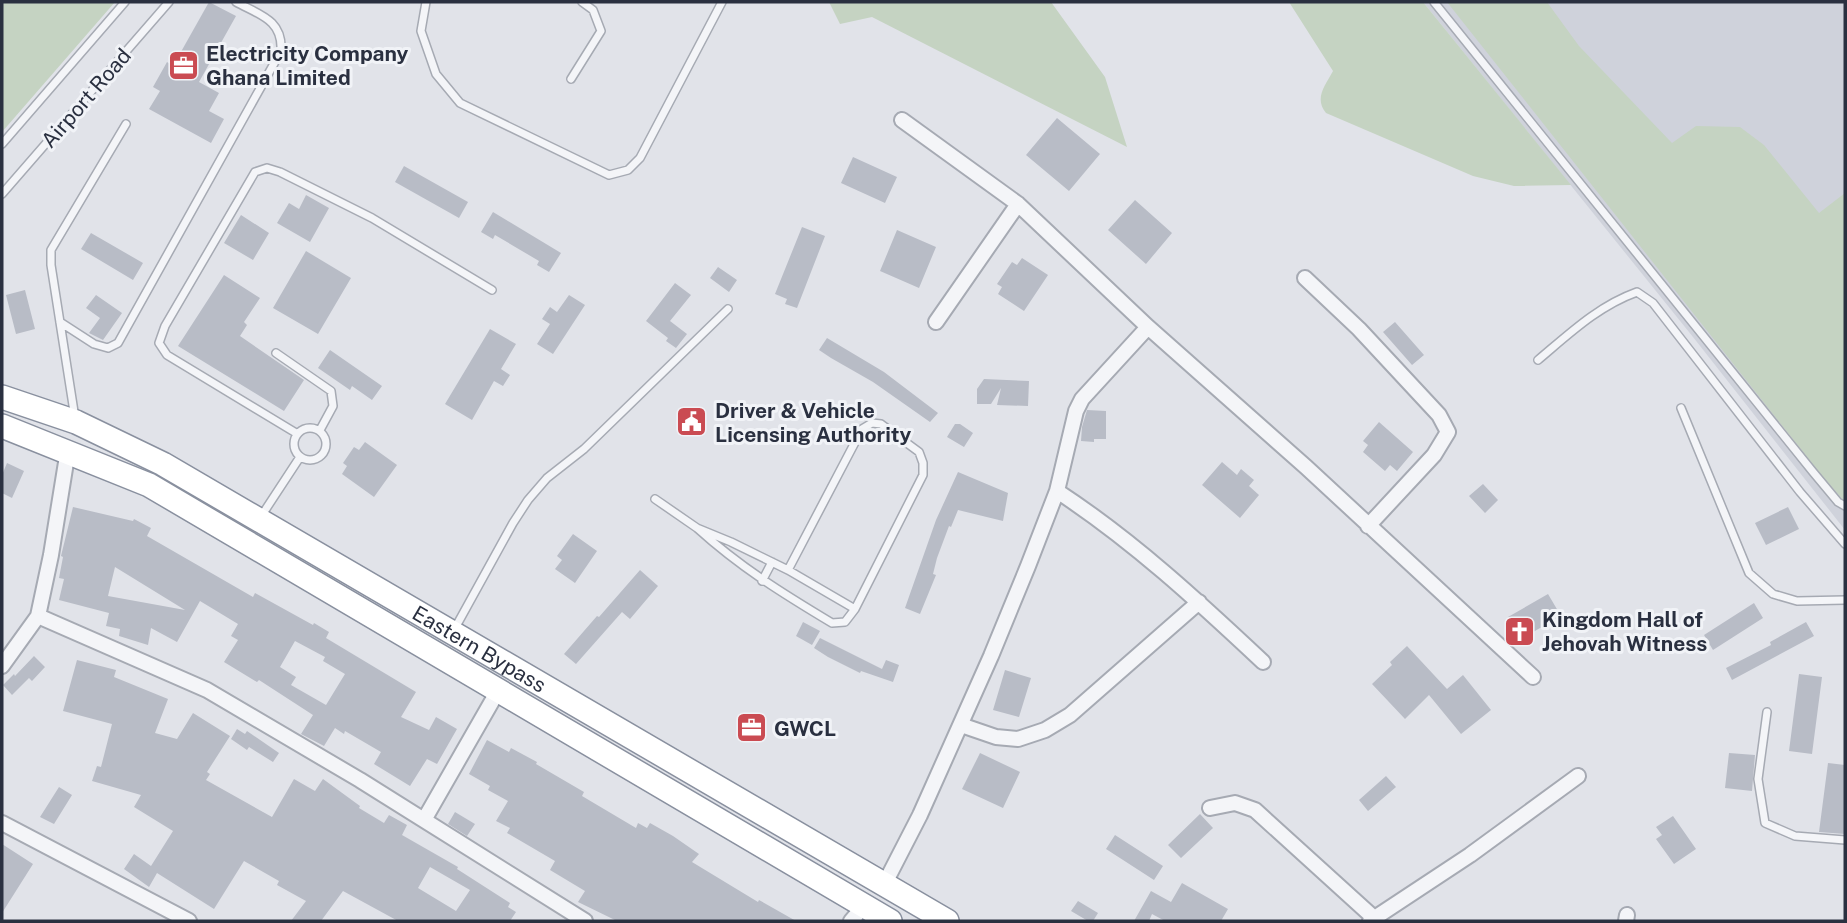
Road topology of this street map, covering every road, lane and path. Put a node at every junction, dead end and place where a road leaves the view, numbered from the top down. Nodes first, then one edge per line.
1 (125, 2) edge
2 (169, 2) edge
3 (236, 2) edge
4 (426, 2) edge
5 (582, 2) edge
6 (722, 2) edge
7 (1434, 2) edge
8 (572, 79) dead end
9 (902, 120) dead end
10 (126, 124) dead end
11 (2, 145) edge
12 (2, 194) edge
13 (1018, 204) junction
14 (1304, 278) dead end
15 (492, 289) dead end
16 (728, 309) dead end
17 (936, 321) dead end
18 (60, 322) junction
19 (1148, 327) junction
20 (276, 353) dead end
21 (1538, 360) dead end
22 (2, 397) edge
23 (1681, 408) dead end
24 (76, 422) junction
25 (2, 426) edge
26 (320, 430) junction
27 (296, 433) junction
28 (68, 450) junction
29 (300, 457) junction
30 (1057, 491) junction
31 (655, 499) dead end
32 (1845, 506) edge
33 (258, 520) junction
34 (1368, 526) junction
35 (697, 528) junction
36 (1845, 544) edge
37 (772, 562) junction
38 (788, 570) junction
39 (762, 581) junction
40 (1845, 600) edge
41 (1199, 602) junction
42 (855, 609) junction
43 (38, 616) junction
44 (452, 634) junction
45 (1264, 662) dead end
46 (2, 666) edge
47 (1533, 677) dead end
48 (499, 689) junction
49 (1767, 712) dead end
50 (961, 725) junction
51 (1578, 776) dead end
52 (1210, 808) dead end
53 (424, 820) junction
54 (2, 823) edge
55 (1845, 840) edge
56 (884, 885) junction
57 (857, 914) edge
58 (1372, 920) edge
59 (189, 921) edge
60 (585, 921) edge
61 (890, 921) edge
62 (947, 921) edge

1 - 11 lane, Airport Road
2 - 12 lane, Airport Road
3 - 18 lane
4 - 6 lane
5 - 8 lane
7 - 32 lane
9 - 13 street
10 - 18 lane
13 - 17 street
13 - 19 street
14 - 34 street
15 - 27 lane
16 - 44 lane
18 - 24 lane
19 - 30 street
19 - 34 street
20 - 26 lane
21 - 36 lane
22 - 24 highway, Eastern Bypass
23 - 40 lane
24 - 33 highway, Eastern Bypass
25 - 28 highway, Eastern Bypass
26 - 27 lane
26 - 29 lane
27 - 29 lane
28 - 43 street
28 - 48 highway, Eastern Bypass
29 - 33 lane
30 - 41 street
30 - 50 street
31 - 35 lane
33 - 44 highway, Eastern Bypass
34 - 47 street
35 - 37 lane
35 - 39 lane
37 - 38 lane
37 - 39 lane
38 - 42 lane
38 - 42 lane
39 - 42 lane
41 - 45 street
41 - 50 street
43 - 46 street
43 - 53 street
44 - 56 highway, Eastern Bypass
48 - 53 street
48 - 57 highway, Eastern Bypass
49 - 55 lane
50 - 56 street
51 - 58 street
52 - 58 street
53 - 60 street
54 - 59 street
56 - 62 highway, Eastern Bypass
57 - 61 highway, Eastern Bypass

